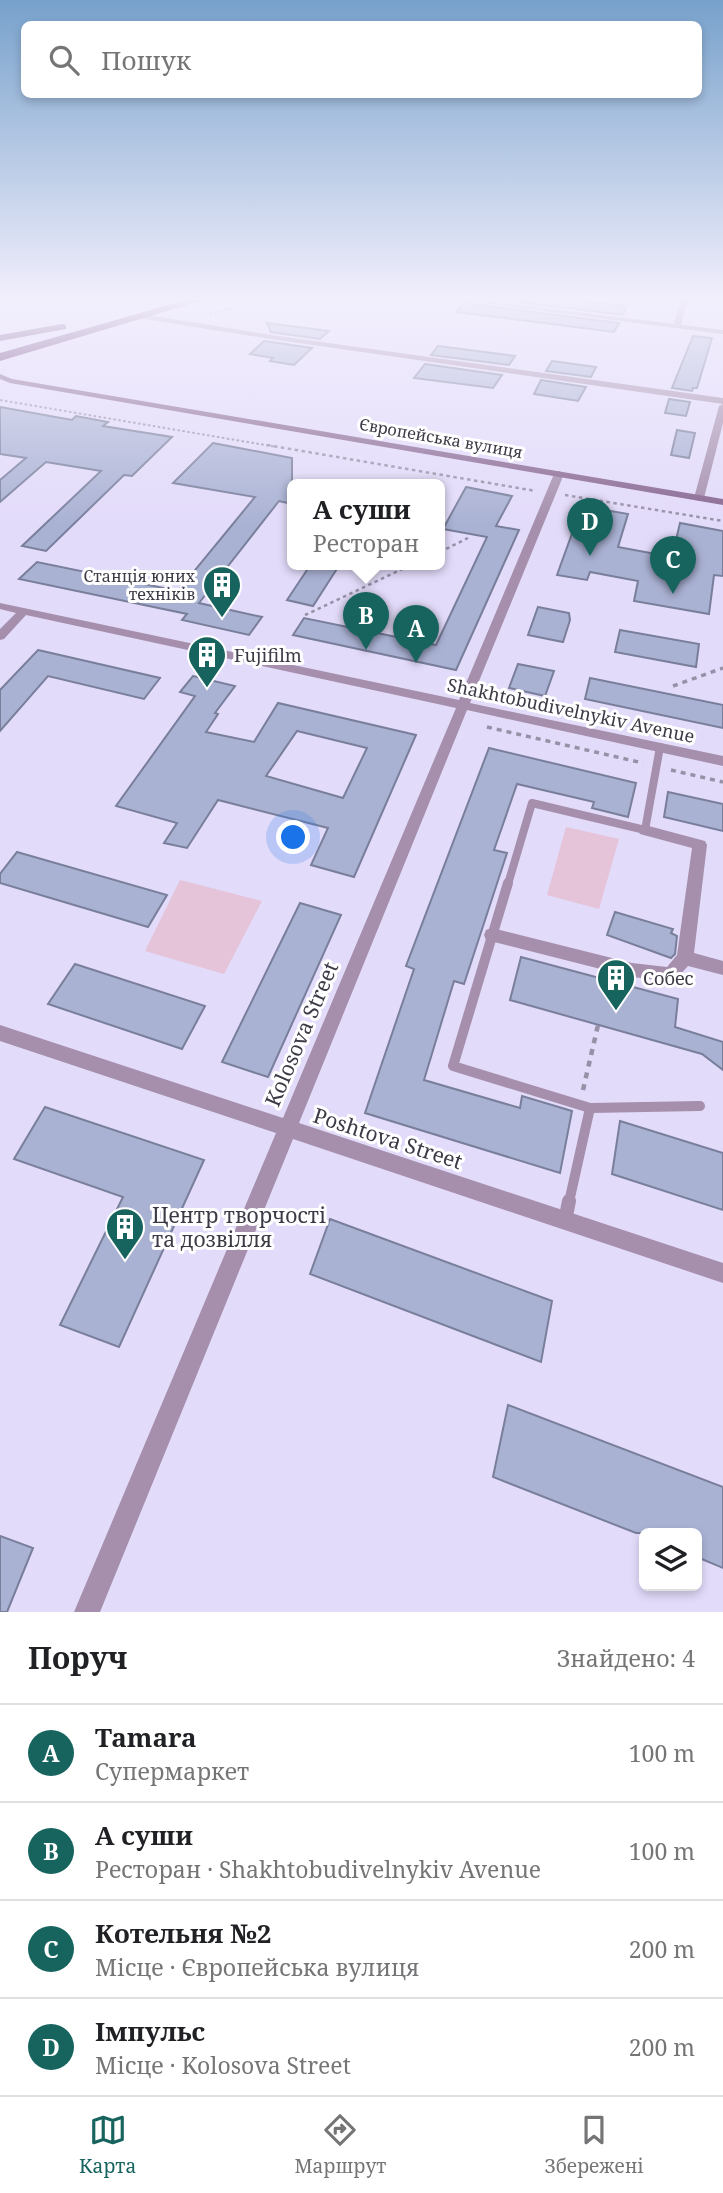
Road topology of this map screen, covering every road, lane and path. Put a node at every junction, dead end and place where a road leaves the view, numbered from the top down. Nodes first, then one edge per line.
1 (520, 373) edge
2 (0, 376) edge
3 (0, 382) edge
4 (29, 384) junction
5 (0, 400) edge
6 (723, 403) edge
7 (559, 474) junction
8 (551, 493) junction
9 (699, 498) junction
10 (723, 502) edge
11 (723, 521) edge
12 (468, 538) dead end
13 (445, 549) edge
14 (400, 570) edge
15 (0, 606) edge
16 (24, 611) junction
17 (305, 615) dead end
18 (0, 636) edge
19 (723, 668) edge
20 (673, 686) dead end
21 (462, 713) junction
22 (660, 747) junction
23 (723, 761) edge
24 (657, 766) junction
25 (723, 782) edge
26 (645, 830) junction
27 (492, 935) junction
28 (685, 958) junction
29 (723, 968) edge
30 (598, 1024) dead end
31 (0, 1033) edge
32 (700, 1106) dead end
33 (585, 1107) junction
34 (286, 1128) junction
35 (565, 1221) junction
36 (723, 1273) edge
37 (87, 1612) edge

1 - 6 street
2 - 4 street, Європейська вулиця
3 - 4 street, Європейська вулиця
4 - 7 street, Європейська вулиця
5 - 8 path
6 - 9 street
7 - 8 street, Kolosova Street
7 - 9 street, Європейська вулиця
8 - 11 path
8 - 21 street, Kolosova Street
9 - 10 street, Європейська вулиця
12 - 13 path
14 - 17 path
15 - 16 street, Shakhtobudivelnykiv Avenue
16 - 18 street
16 - 21 street, Shakhtobudivelnykiv Avenue
19 - 20 path
21 - 22 street, Shakhtobudivelnykiv Avenue
21 - 24 path
21 - 34 street, Kolosova Street
22 - 23 street, Shakhtobudivelnykiv Avenue
22 - 24 lane
24 - 25 path
24 - 26 lane
26 - 27 lane
26 - 28 street
27 - 28 street
27 - 33 lane
28 - 29 street
30 - 33 path
31 - 34 street, Poshtova Street
32 - 33 lane
33 - 35 lane
34 - 35 street, Poshtova Street
34 - 37 street, Kolosova Street
35 - 36 street, Poshtova Street

